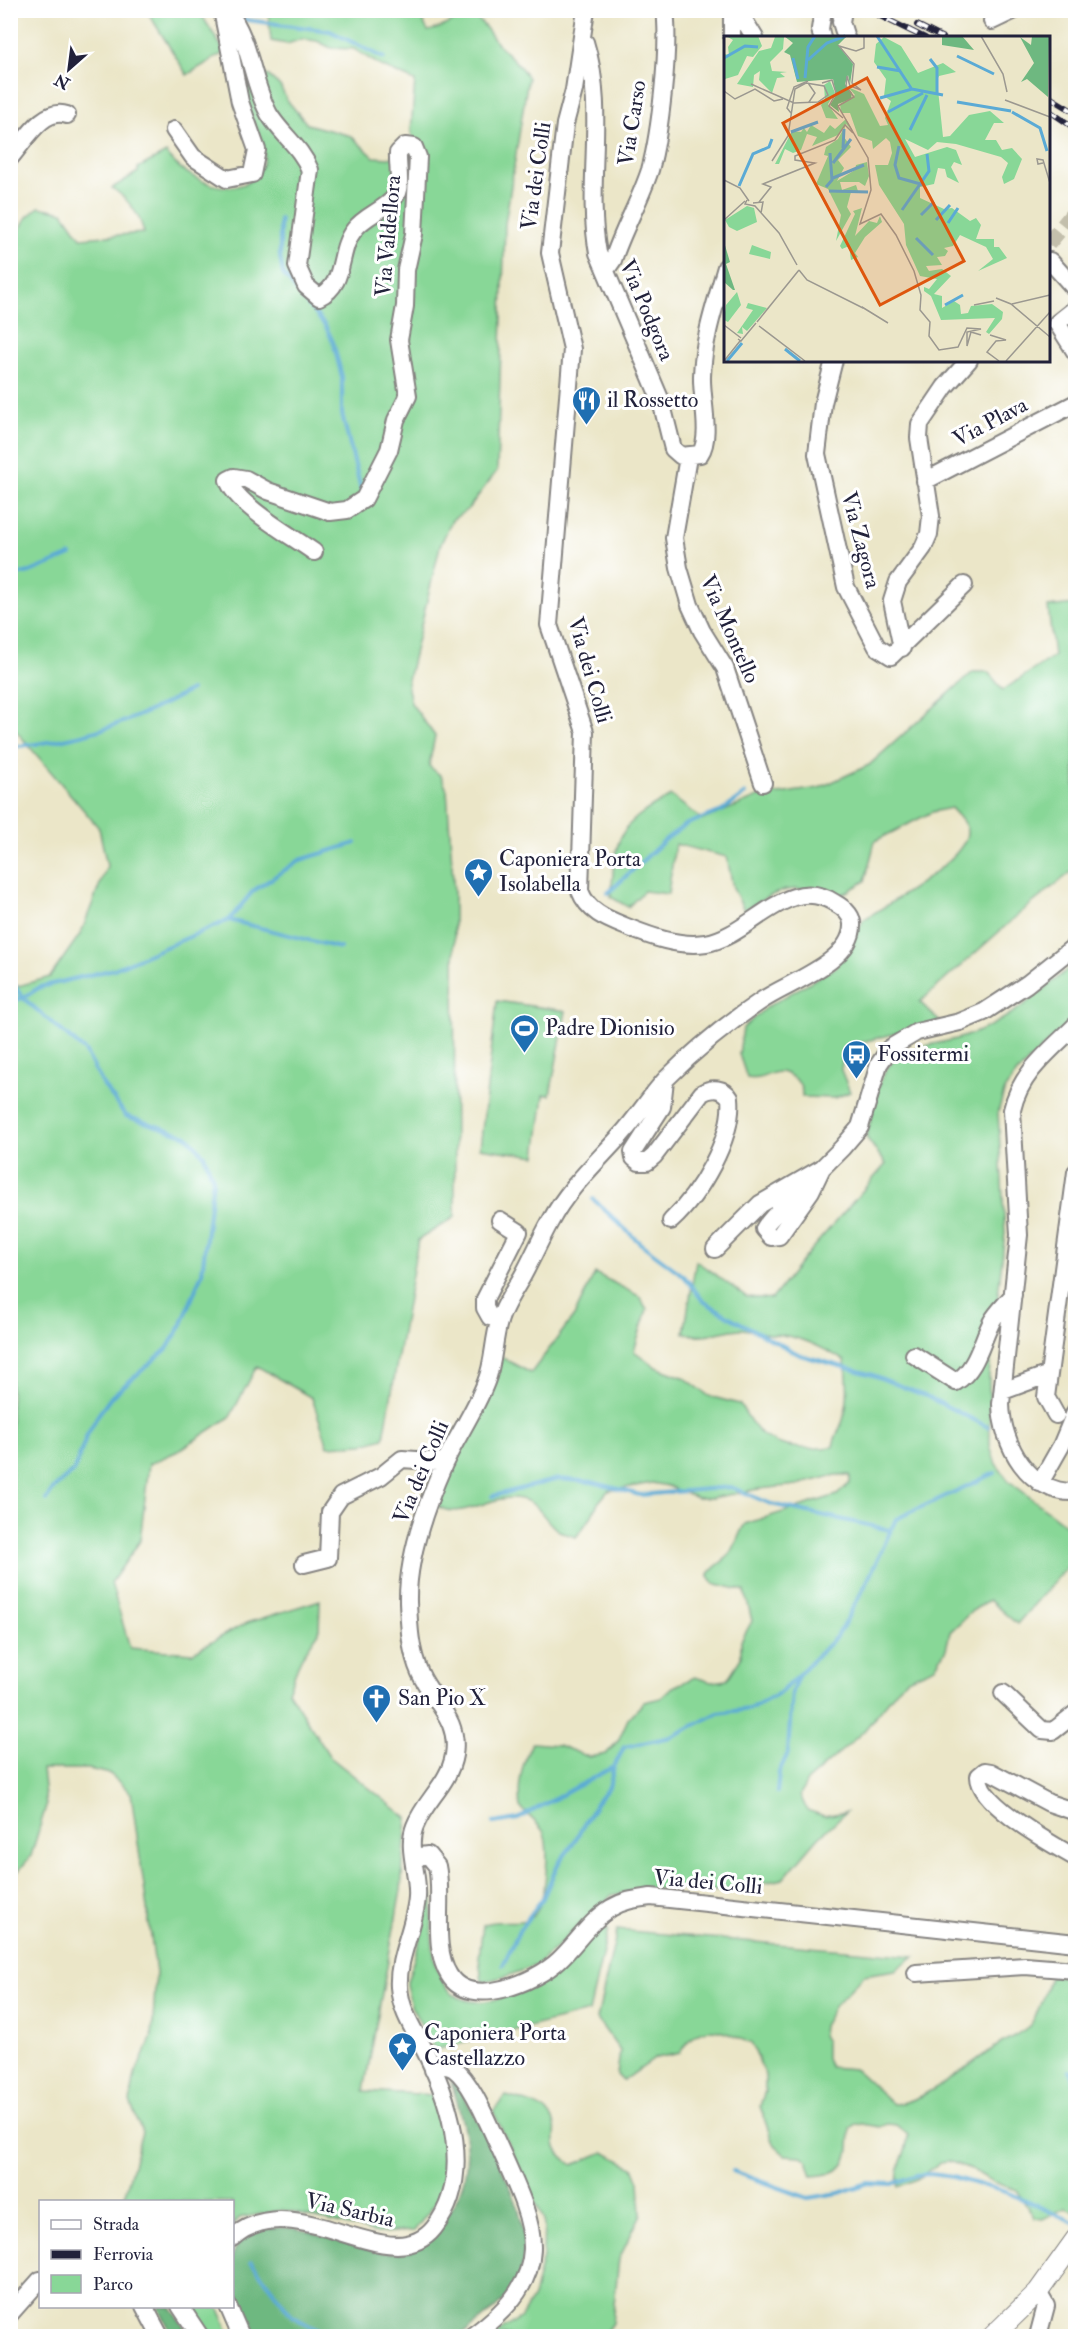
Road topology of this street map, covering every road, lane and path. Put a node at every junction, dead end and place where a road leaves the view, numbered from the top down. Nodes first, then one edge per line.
1 (222, 10) edge
2 (226, 10) edge
3 (586, 10) edge
4 (665, 10) edge
5 (824, 10) edge
6 (843, 10) edge
7 (1015, 10) edge
8 (734, 14) edge
9 (992, 21) dead end
10 (732, 36) edge
11 (753, 36) edge
12 (822, 36) edge
13 (845, 36) edge
14 (584, 38) junction
15 (67, 115) dead end
16 (174, 130) dead end
17 (10, 158) edge
18 (1050, 262) edge
19 (606, 270) junction
20 (724, 274) edge
21 (1076, 290) edge
22 (1076, 308) edge
23 (1076, 353) edge
24 (833, 362) edge
25 (967, 362) edge
26 (1076, 403) edge
27 (688, 457) junction
28 (926, 481) junction
29 (314, 552) dead end
30 (964, 585) dead end
31 (902, 648) junction
32 (763, 783) dead end
33 (1076, 945) edge
34 (1076, 1025) edge
35 (665, 1080) junction
36 (1076, 1172) edge
37 (500, 1220) dead end
38 (671, 1221) dead end
39 (715, 1249) dead end
40 (1013, 1295) junction
41 (499, 1318) junction
42 (914, 1355) dead end
43 (1048, 1374) junction
44 (1003, 1391) junction
45 (1076, 1410) edge
46 (1056, 1415) dead end
47 (445, 1462) junction
48 (1040, 1484) junction
49 (1076, 1492) edge
50 (304, 1564) dead end
51 (1003, 1693) dead end
52 (1076, 1713) edge
53 (1076, 1812) edge
54 (1076, 1858) edge
55 (414, 1862) junction
56 (1076, 1943) edge
57 (1076, 1970) edge
58 (916, 1973) dead end
59 (433, 2070) junction
60 (234, 2236) edge
61 (1076, 2239) edge
62 (39, 2281) edge
63 (1038, 2292) junction
64 (145, 2308) edge
65 (181, 2308) edge
66 (228, 2308) edge
67 (10, 2314) edge
68 (160, 2337) edge
69 (200, 2337) edge
70 (241, 2337) edge
71 (472, 2337) edge
72 (993, 2337) edge
73 (1038, 2337) edge

1 - 16 street
2 - 29 street, Via Valdellora
3 - 14 street, Via dei Colli
4 - 19 street, Via Carso
5 - 12 street
6 - 13 street
7 - 9 street
8 - 10 street
8 - 11 street
14 - 19 street, Via Podgora
14 - 35 street, Via dei Colli
15 - 17 street
18 - 21 street
19 - 27 street, Via Podgora
20 - 27 street, Via Podgora
22 - 23 street
24 - 31 street, Via Zagora
25 - 28 street
26 - 28 street, Via Plava
27 - 32 street, Via Montello
28 - 31 street
30 - 31 street
33 - 39 street
34 - 40 street
35 - 38 street
35 - 41 street, Via dei Colli
36 - 43 street
37 - 41 street
40 - 42 street
40 - 44 street
41 - 47 street, Via dei Colli
43 - 44 street
43 - 46 street
44 - 48 street
45 - 48 street
47 - 50 street
47 - 55 street, Via dei Colli
48 - 49 street
51 - 52 street
53 - 54 street
55 - 56 street, Via dei Colli
55 - 59 street, Via Sarbia
57 - 58 street
59 - 60 street, Via Sarbia
59 - 71 street
61 - 63 main road
62 - 67 street
63 - 72 main road
63 - 73 street
64 - 68 street
65 - 69 street
66 - 70 street

